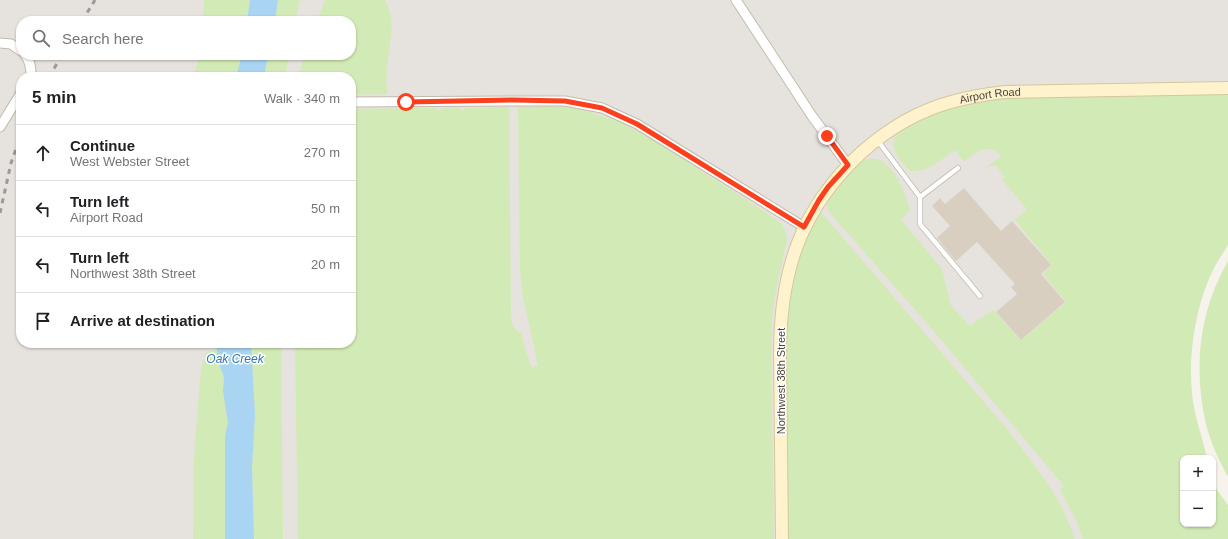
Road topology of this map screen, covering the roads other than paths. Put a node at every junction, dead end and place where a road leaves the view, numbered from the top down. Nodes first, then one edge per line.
1 (736, 0) edge
2 (0, 43) edge
3 (16, 48) edge
4 (29, 60) edge
5 (31, 72) edge
6 (1228, 88) edge
7 (16, 101) edge
8 (356, 102) edge
9 (0, 127) edge
10 (877, 140) junction
11 (848, 165) junction
12 (958, 168) dead end
13 (920, 197) junction
14 (804, 227) junction
15 (980, 296) dead end
16 (782, 539) edge

1 - 11 street
2 - 3 street
4 - 5 street
6 - 10 main road, Airport Road
7 - 9 street
8 - 14 street
10 - 11 main road, Airport Road
10 - 13 lane
11 - 14 main road, Airport Road
12 - 13 lane
13 - 15 lane
14 - 16 main road, Northwest 38th Street

